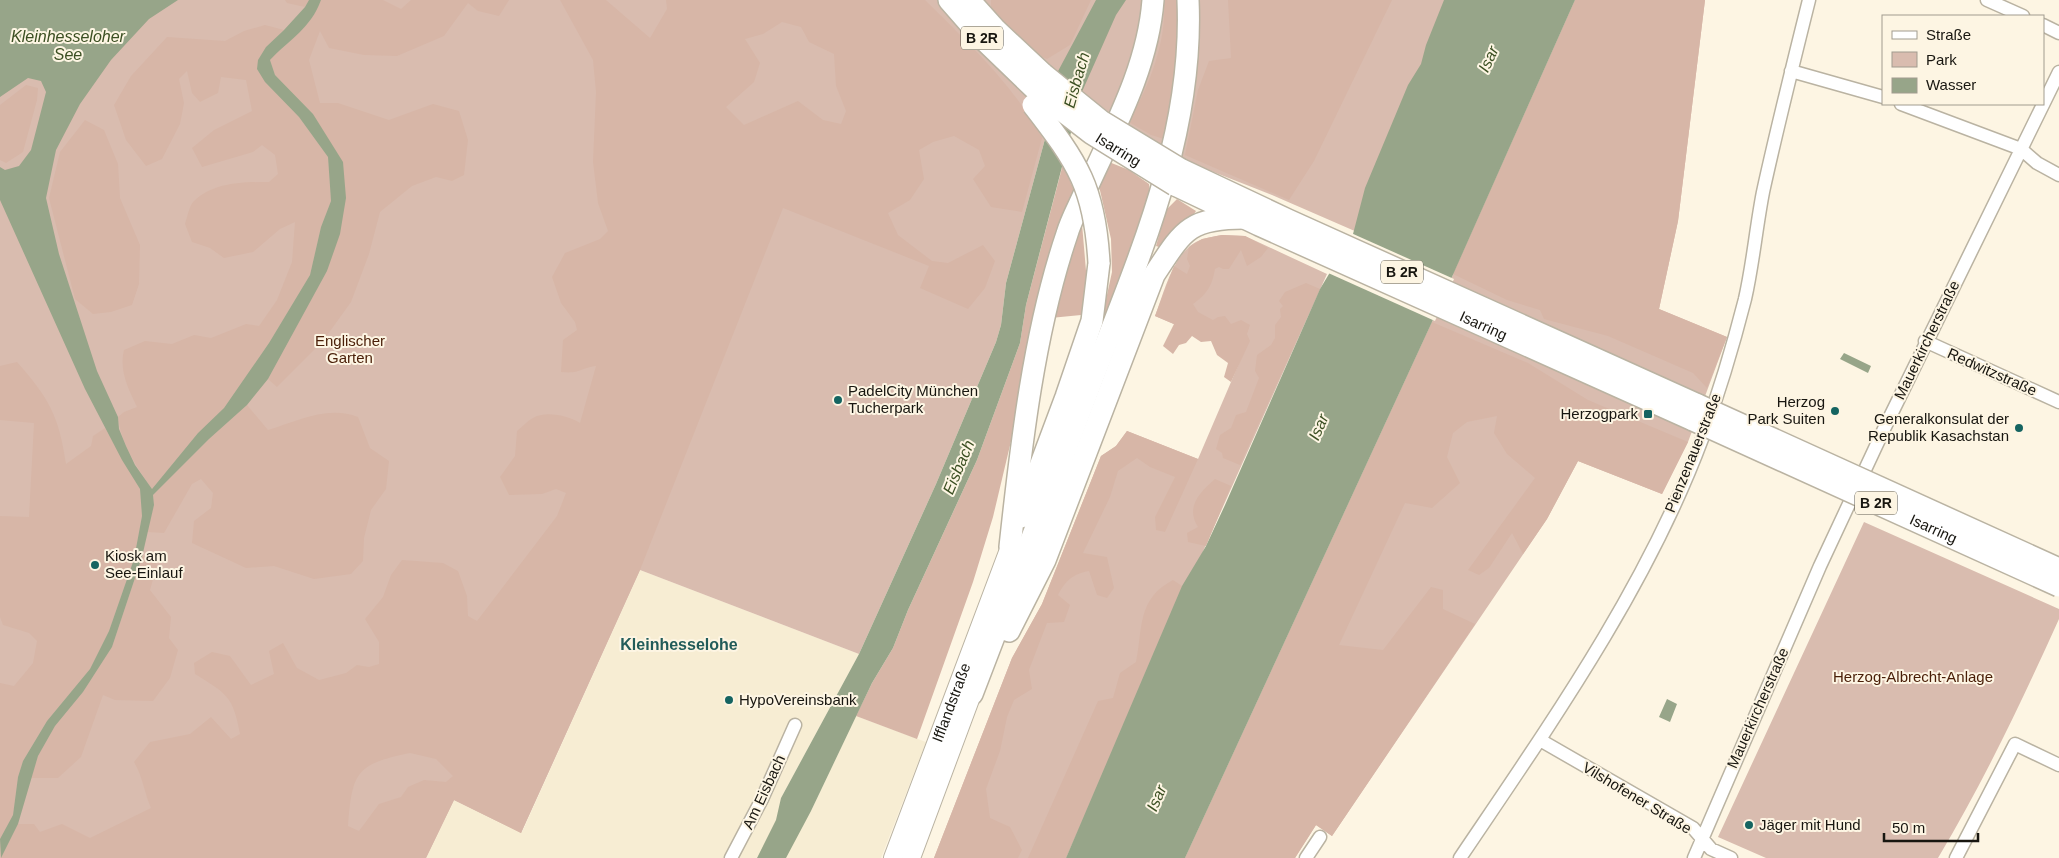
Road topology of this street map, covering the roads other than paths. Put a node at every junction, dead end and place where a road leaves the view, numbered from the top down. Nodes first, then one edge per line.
1 (949, 0) edge
2 (969, 0) edge
3 (1153, 0) edge
4 (1188, 0) edge
5 (1809, 0) edge
6 (1987, 0) edge
7 (2021, 15) edge
8 (2044, 26) edge
9 (2059, 33) edge
10 (1791, 70) junction
11 (2059, 72) edge
12 (1038, 90) junction
13 (1882, 97) edge
14 (2044, 102) edge
15 (1904, 105) edge
16 (2043, 105) edge
17 (2021, 149) junction
18 (2059, 175) edge
19 (1256, 218) junction
20 (1925, 342) junction
21 (2059, 402) edge
22 (1695, 412) junction
23 (1010, 547) junction
24 (2059, 569) edge
25 (2059, 586) edge
26 (972, 694) junction
27 (795, 725) dead end
28 (1540, 740) junction
29 (2059, 765) edge
30 (1320, 836) dead end
31 (1702, 840) junction
32 (731, 858) edge
33 (893, 858) edge
34 (912, 858) edge
35 (1306, 858) edge
36 (1460, 858) edge
37 (1694, 858) edge
38 (1731, 858) edge
39 (1956, 858) edge

1 - 12 highway, Isarring / B 2R
2 - 12 highway, Isarring
3 - 23 highway
4 - 26 highway
5 - 10 street, Pienzenauerstraße
6 - 7 street
8 - 9 street
10 - 13 street
10 - 28 street, Pienzenauerstraße
11 - 14 street, Mauerkircherstraße
12 - 19 highway, Isarring / B 2R, bridge
12 - 23 highway, bridge
15 - 17 street
16 - 17 street, Mauerkircherstraße
17 - 18 street
17 - 20 street, Mauerkircherstraße
19 - 22 highway, Isarring / B 2R
19 - 26 highway
20 - 21 street, Redwitzstraße
20 - 31 street, Mauerkircherstraße
22 - 24 highway, Isarring / B 2R, bridge
22 - 25 highway, Isarring / B 2R, bridge
23 - 33 main road, Ifflandstraße
26 - 34 main road, Ifflandstraße
27 - 32 street, Am Eisbach
28 - 31 street, Vilshofener Straße
28 - 36 street, Pienzenauerstraße
29 - 39 street
30 - 35 street
31 - 37 street, Mauerkircherstraße
31 - 38 street, Vilshofener Straße

